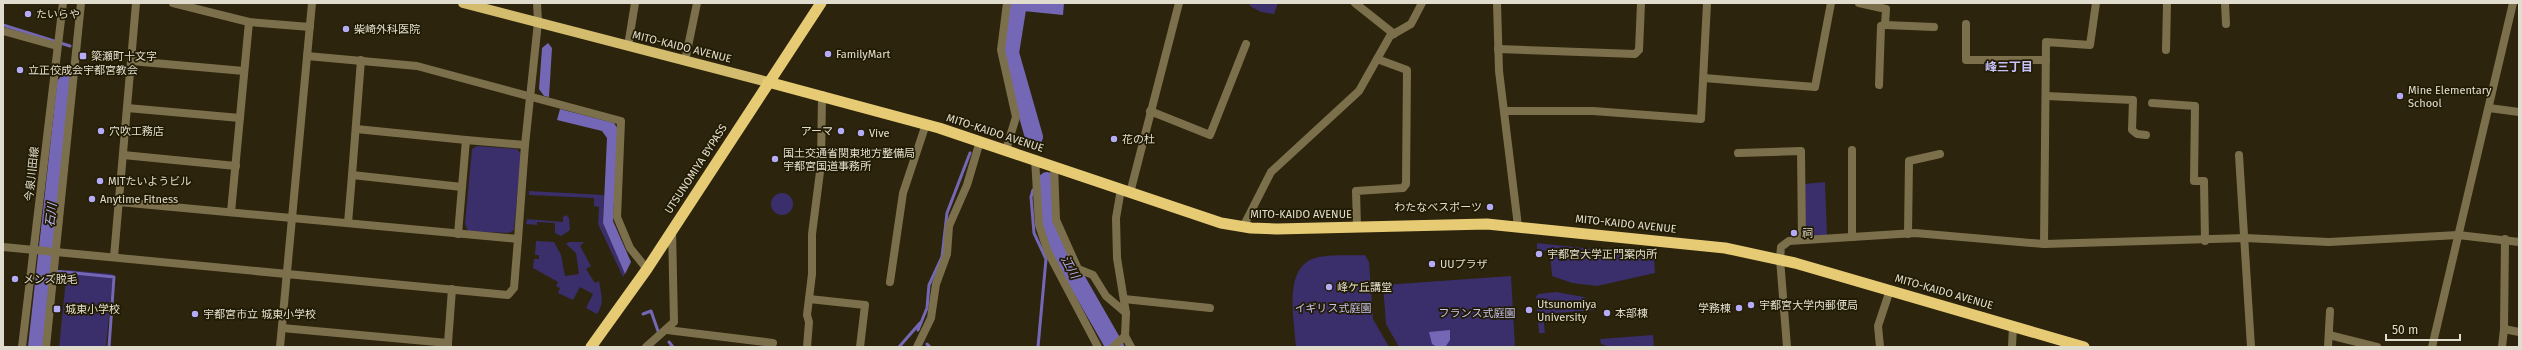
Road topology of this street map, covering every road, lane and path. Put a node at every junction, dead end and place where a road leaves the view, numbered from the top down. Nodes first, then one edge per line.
1 (63, 3) edge
2 (81, 3) edge
3 (136, 3) edge
4 (173, 3) edge
5 (312, 3) edge
6 (463, 3) edge
7 (537, 3) edge
8 (635, 3) edge
9 (697, 3) edge
10 (821, 3) edge
11 (1006, 3) edge
12 (1180, 3) edge
13 (1356, 3) edge
14 (1422, 3) edge
15 (1497, 3) edge
16 (1641, 3) edge
17 (1707, 3) edge
18 (1831, 3) edge
19 (1859, 3) edge
20 (2096, 3) edge
21 (2167, 3) edge
22 (2225, 3) edge
23 (2513, 3) edge
24 (249, 22) junction
25 (538, 22) junction
26 (1966, 24) dead end
27 (2226, 24) dead end
28 (1885, 25) junction
29 (310, 27) junction
30 (1934, 28) dead end
31 (3, 31) edge
32 (1394, 34) junction
33 (1246, 44) dead end
34 (57, 46) junction
35 (628, 46) junction
36 (1498, 49) junction
37 (2166, 50) dead end
38 (307, 56) junction
39 (1377, 59) junction
40 (361, 60) junction
41 (2046, 60) junction
42 (131, 61) junction
43 (685, 61) junction
44 (244, 71) junction
45 (1704, 78) junction
46 (768, 82) junction
47 (1879, 85) dead end
48 (822, 95) junction
49 (530, 96) junction
50 (2046, 96) junction
51 (2152, 103) dead end
52 (127, 108) junction
53 (2489, 108) junction
54 (1150, 111) junction
55 (1504, 111) junction
56 (2519, 112) edge
57 (240, 118) junction
58 (926, 124) junction
59 (356, 129) junction
60 (2146, 135) dead end
61 (466, 140) junction
62 (980, 141) junction
63 (525, 145) junction
64 (1006, 150) junction
65 (1852, 150) dead end
66 (1738, 153) dead end
67 (1940, 154) dead end
68 (123, 155) junction
69 (2239, 155) dead end
70 (1035, 159) junction
71 (236, 166) junction
72 (1054, 166) junction
73 (352, 175) junction
74 (462, 187) junction
75 (1125, 191) junction
76 (118, 202) junction
77 (231, 212) junction
78 (292, 218) junction
79 (348, 223) junction
80 (1357, 226) junction
81 (1518, 226) junction
82 (1243, 227) junction
83 (672, 229) junction
84 (458, 234) junction
85 (1908, 234) junction
86 (2458, 235) junction
87 (1852, 237) junction
88 (2246, 238) junction
89 (518, 239) junction
90 (2505, 239) junction
91 (1802, 240) junction
92 (2205, 241) junction
93 (2519, 242) edge
94 (2044, 244) junction
95 (3, 247) edge
96 (35, 250) junction
97 (57, 252) junction
98 (114, 257) junction
99 (1780, 259) junction
100 (647, 269) junction
101 (287, 272) junction
102 (890, 282) dead end
103 (452, 289) junction
104 (1890, 290) junction
105 (809, 299) junction
106 (1124, 299) junction
107 (1210, 308) dead end
108 (2330, 311) dead end
109 (1126, 314) junction
110 (2013, 326) junction
111 (282, 328) junction
112 (2504, 329) junction
113 (667, 330) junction
114 (2519, 332) edge
115 (2329, 335) junction
116 (1125, 336) junction
117 (773, 343) dead end
118 (448, 345) edge
119 (22, 347) edge
120 (46, 347) edge
121 (280, 347) edge
122 (591, 347) edge
123 (646, 347) edge
124 (807, 347) edge
125 (860, 347) edge
126 (917, 347) edge
127 (1098, 347) edge
128 (1113, 347) edge
129 (1131, 347) edge
130 (1787, 347) edge
131 (1880, 347) edge
132 (2012, 347) edge
133 (2084, 347) edge
134 (2252, 347) edge
135 (2328, 347) edge
136 (2377, 347) edge
137 (2432, 347) edge
138 (2502, 347) edge

1 - 34 street, 今泉川田線
2 - 97 street
3 - 42 street
4 - 24 street
5 - 29 street
6 - 25 main road, MITO-KAIDO AVENUE
7 - 25 street
8 - 35 street
9 - 43 street
10 - 46 highway, UTSUNOMIYA BYPASS
11 - 64 street
12 - 54 street
13 - 32 street
14 - 32 street
15 - 36 street
16 - 36 street
17 - 45 street
18 - 45 street
19 - 28 street
20 - 41 street
21 - 37 street
22 - 27 street
23 - 53 street
24 - 29 street
24 - 44 street
25 - 35 main road, MITO-KAIDO AVENUE
25 - 49 street
26 - 41 street
28 - 30 street
28 - 47 street
29 - 38 street
31 - 34 street
32 - 39 street
33 - 54 street
34 - 96 street, 今泉川田線
35 - 43 main road, MITO-KAIDO AVENUE
36 - 55 street
38 - 40 street
38 - 78 street
39 - 80 street
39 - 82 street
40 - 49 street
40 - 59 street
41 - 50 street
42 - 44 street
42 - 52 street
43 - 46 main road, MITO-KAIDO AVENUE
44 - 57 street
45 - 55 street
46 - 48 highway, MITO-KAIDO AVENUE
46 - 83 highway, UTSUNOMIYA BYPASS
48 - 58 highway, MITO-KAIDO AVENUE
48 - 105 street
49 - 63 street
49 - 100 street
50 - 60 street
50 - 94 street
51 - 92 street
52 - 57 street
52 - 68 street
53 - 56 street
53 - 86 street
54 - 75 street
55 - 81 street
57 - 71 street
58 - 62 highway, MITO-KAIDO AVENUE
58 - 102 street
59 - 61 street
59 - 73 street
61 - 63 street
61 - 74 street
62 - 64 highway, MITO-KAIDO AVENUE
62 - 126 street
63 - 89 street
64 - 70 highway, MITO-KAIDO AVENUE
65 - 87 street
66 - 91 street
67 - 85 street
68 - 71 street
68 - 76 street
69 - 88 street
70 - 72 highway, MITO-KAIDO AVENUE
70 - 127 street
71 - 77 street
72 - 75 highway, MITO-KAIDO AVENUE
72 - 109 street
73 - 74 street
73 - 79 street
74 - 84 street
75 - 82 highway, MITO-KAIDO AVENUE
75 - 106 street
76 - 77 street
76 - 98 street
77 - 78 street
78 - 79 street
78 - 101 street
79 - 84 street
80 - 81 highway, MITO-KAIDO AVENUE
80 - 82 highway, MITO-KAIDO AVENUE
81 - 99 highway, MITO-KAIDO AVENUE
83 - 100 highway, UTSUNOMIYA BYPASS
83 - 113 street
84 - 89 street
85 - 87 street
85 - 94 street
86 - 88 street
86 - 90 street
86 - 137 street
87 - 91 street
88 - 92 street
88 - 134 street
89 - 103 street
90 - 93 street
90 - 112 street
91 - 99 street
92 - 94 street
95 - 96 street
96 - 97 street
96 - 119 street, 今泉川田線
97 - 98 street
97 - 120 street
98 - 101 street
99 - 104 highway, MITO-KAIDO AVENUE
99 - 130 street
100 - 122 highway, UTSUNOMIYA BYPASS
101 - 103 street
101 - 111 street
103 - 118 street
104 - 110 highway, MITO-KAIDO AVENUE
104 - 131 street
105 - 124 street
105 - 125 street
106 - 107 street
106 - 109 street
108 - 115 street
109 - 116 street
110 - 132 street
110 - 133 highway, MITO-KAIDO AVENUE
111 - 118 street
111 - 121 street
112 - 114 street
112 - 138 street
113 - 117 street
113 - 123 street
115 - 135 street
115 - 136 street
116 - 128 street
116 - 129 street

